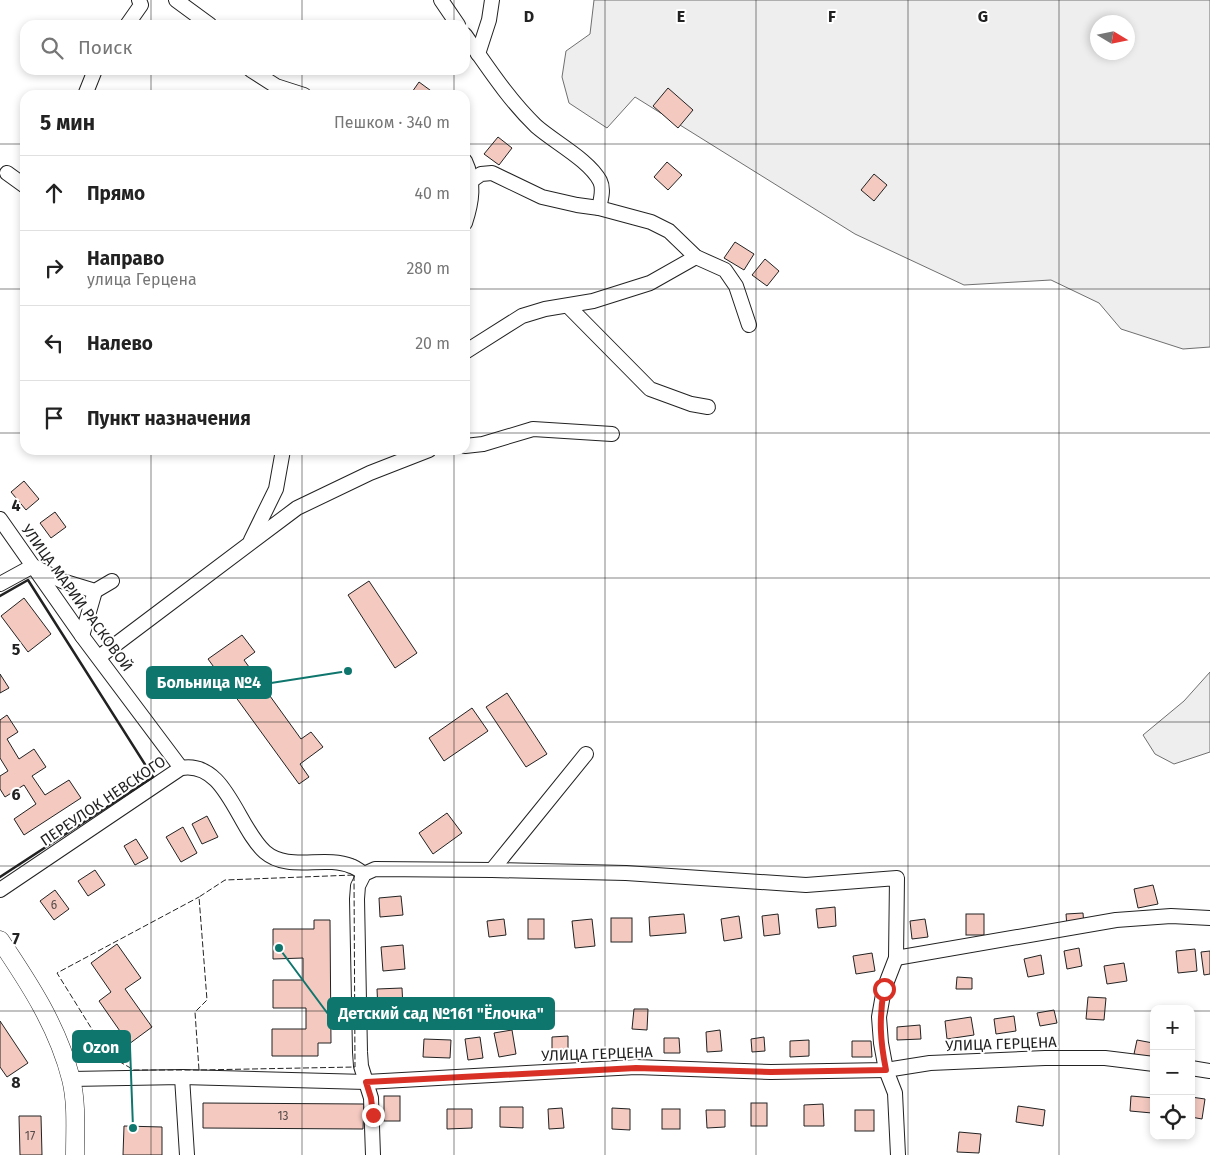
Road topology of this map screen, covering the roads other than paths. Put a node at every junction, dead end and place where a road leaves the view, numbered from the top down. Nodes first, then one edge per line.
1 (139, 0) edge
2 (176, 0) edge
3 (441, 0) edge
4 (492, 0) edge
5 (130, 20) edge
6 (203, 20) edge
7 (455, 20) edge
8 (470, 42) edge
9 (478, 54) junction
10 (93, 75) edge
11 (259, 75) edge
12 (87, 90) edge
13 (288, 90) edge
14 (8, 173) dead end
15 (470, 175) edge
16 (472, 181) junction
17 (20, 182) edge
18 (470, 208) edge
19 (599, 208) junction
20 (696, 257) junction
21 (568, 306) junction
22 (749, 325) dead end
23 (470, 349) edge
24 (708, 406) dead end
25 (612, 434) dead end
26 (470, 445) edge
27 (282, 455) edge
28 (417, 455) edge
29 (0, 519) edge
30 (248, 546) junction
31 (33, 566) junction
32 (112, 581) dead end
33 (0, 584) edge
34 (95, 591) junction
35 (82, 636) junction
36 (100, 658) junction
37 (586, 754) dead end
38 (181, 768) junction
39 (492, 870) junction
40 (364, 874) junction
41 (0, 890) edge
42 (1210, 918) edge
43 (0, 940) edge
44 (896, 958) junction
45 (1150, 1064) edge
46 (1195, 1068) edge
47 (886, 1070) junction
48 (1210, 1070) edge
49 (182, 1077) junction
50 (71, 1080) junction
51 (366, 1082) junction
52 (75, 1155) edge
53 (187, 1155) edge
54 (373, 1155) edge
55 (898, 1155) edge

1 - 5 street
2 - 6 street
3 - 7 street
4 - 9 street
8 - 9 street
9 - 19 street
10 - 12 street
11 - 13 street
14 - 17 street
15 - 16 street
16 - 18 street
16 - 19 street
19 - 20 street
20 - 21 street
20 - 22 street
21 - 23 street
21 - 24 street
25 - 26 street
27 - 30 street
28 - 30 street
29 - 31 street, УЛИЦА МАРИИ РАСКОВОЙ
30 - 36 street
31 - 33 street
31 - 34 street
31 - 35 street, УЛИЦА МАРИИ РАСКОВОЙ
32 - 34 street
34 - 35 street
35 - 36 street, УЛИЦА МАРИИ РАСКОВОЙ
36 - 38 street, УЛИЦА МАРИИ РАСКОВОЙ
37 - 39 street
38 - 40 street, ПЕРЕУЛОК НЕВСКОГО
38 - 41 street, ПЕРЕУЛОК НЕВСКОГО
39 - 40 street
39 - 44 street
40 - 51 street
42 - 44 street
43 - 50 main road
44 - 47 street
45 - 47 street, УЛИЦА ГЕРЦЕНА
46 - 48 street
47 - 51 street, УЛИЦА ГЕРЦЕНА
47 - 55 street
49 - 50 street, УЛИЦА ГЕРЦЕНА
49 - 51 street, УЛИЦА ГЕРЦЕНА
49 - 53 street
50 - 52 main road
51 - 54 street

